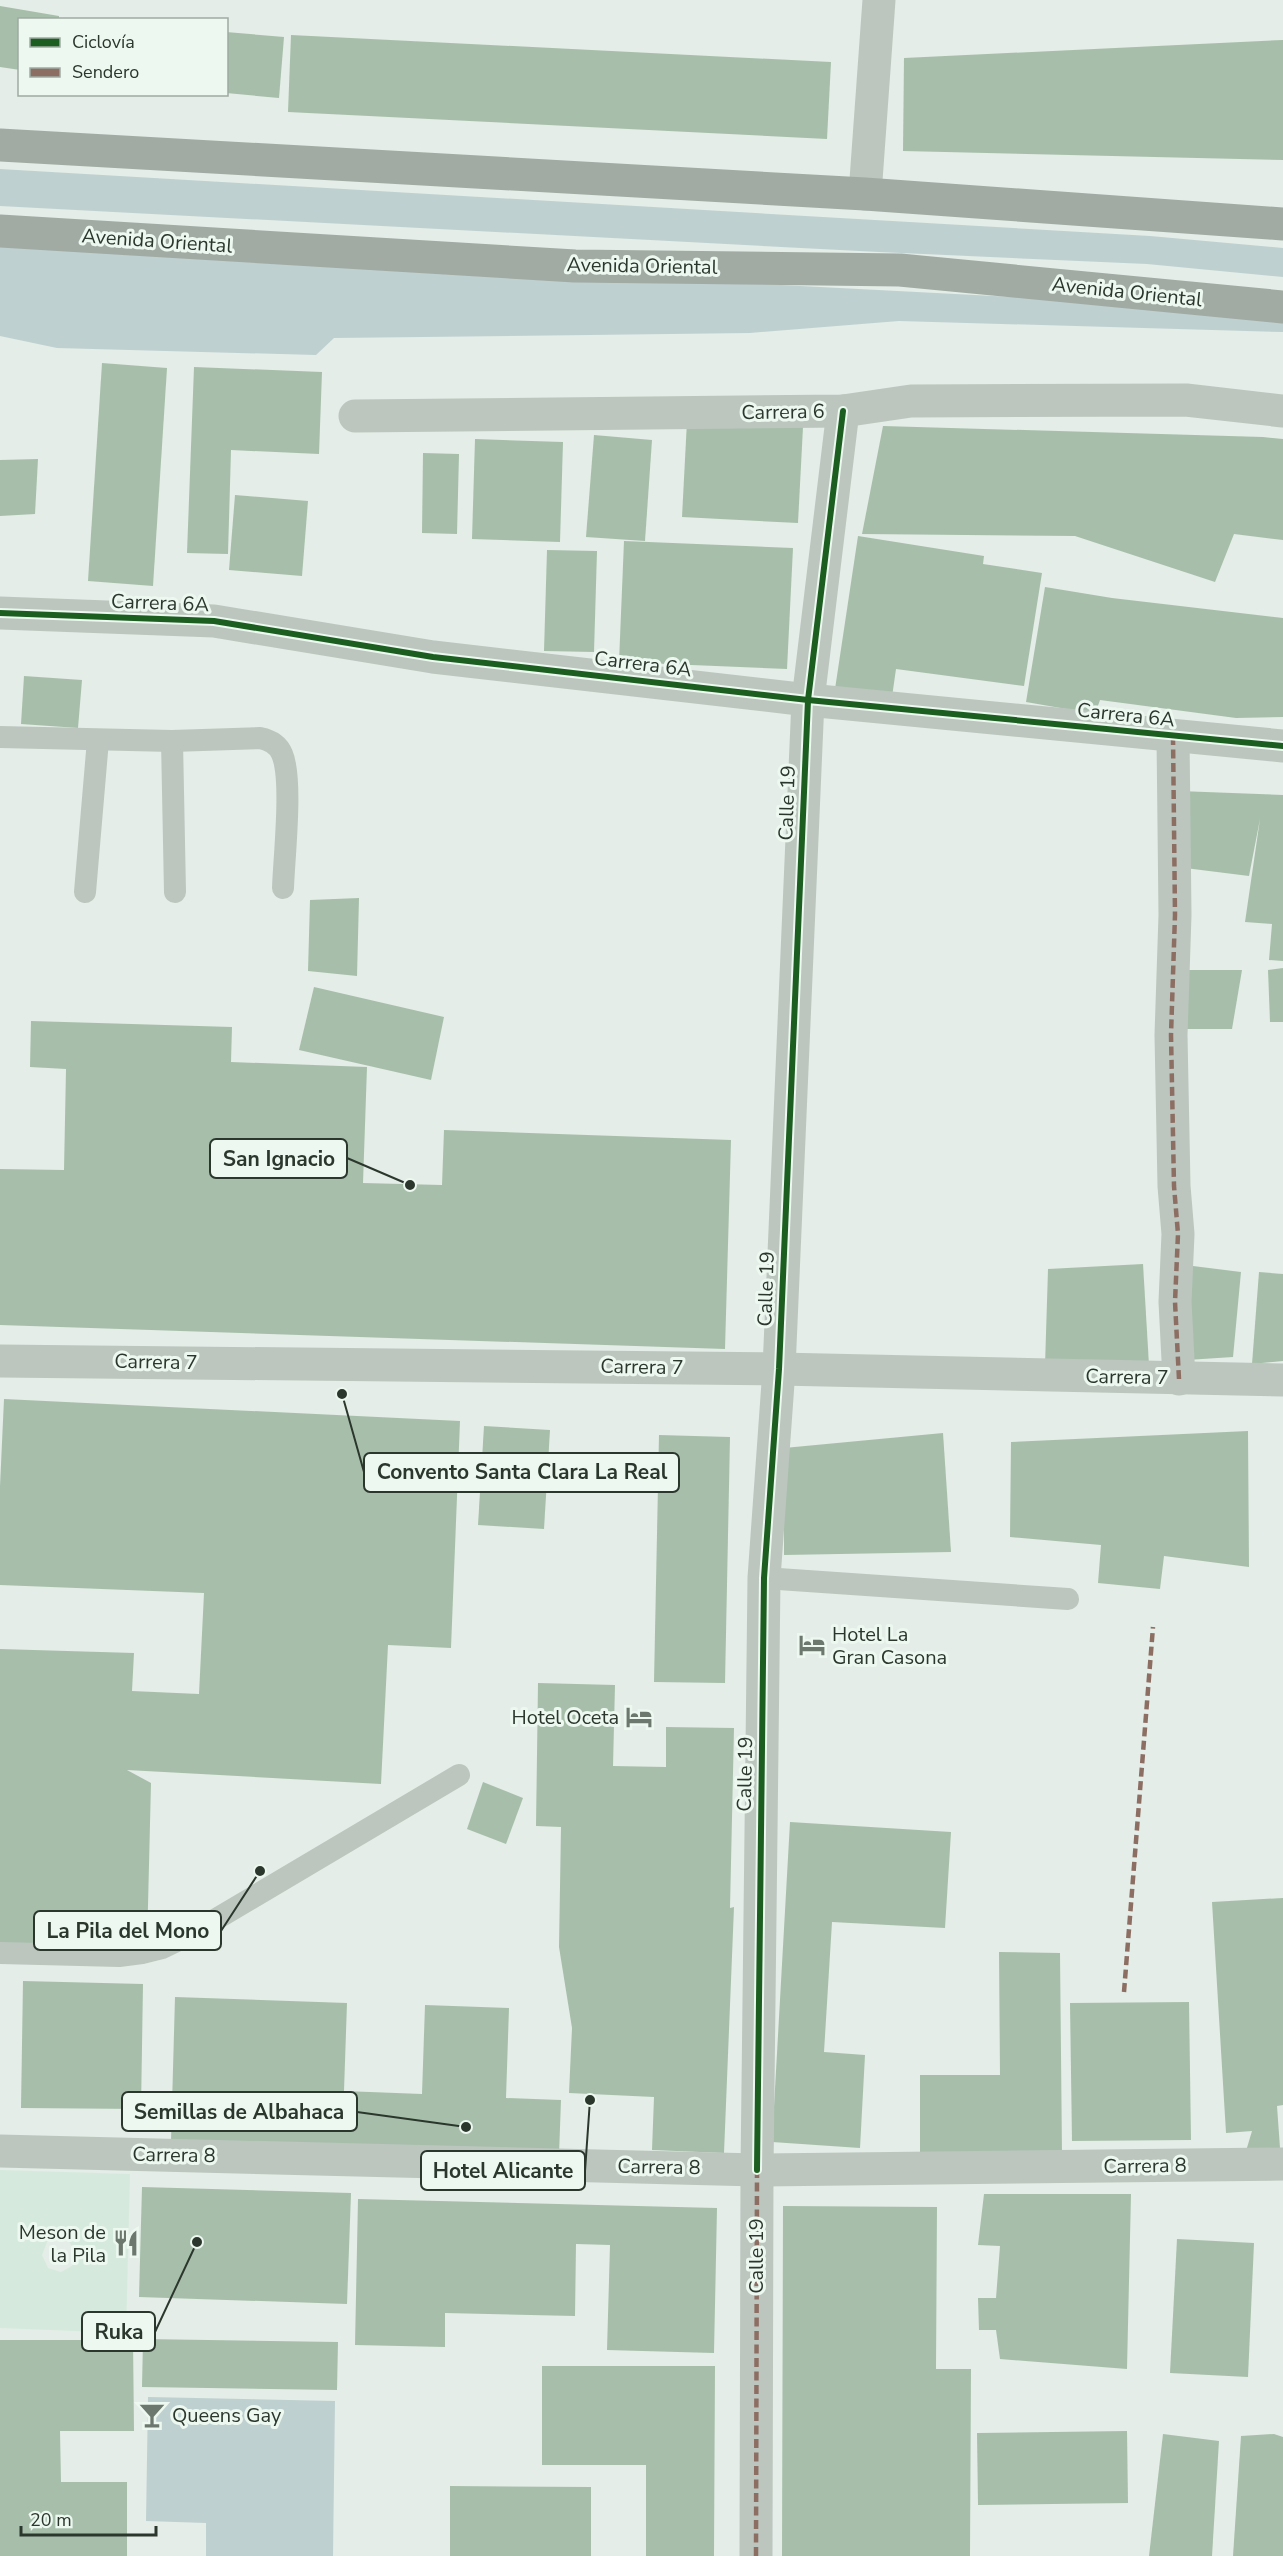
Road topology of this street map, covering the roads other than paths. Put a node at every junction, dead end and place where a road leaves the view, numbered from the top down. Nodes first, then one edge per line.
1 (879, 0) edge
2 (0, 145) edge
3 (865, 194) junction
4 (1283, 224) edge
5 (0, 231) edge
6 (1283, 307) edge
7 (843, 411) junction
8 (1283, 411) edge
9 (355, 416) dead end
10 (0, 614) edge
11 (808, 700) junction
12 (1173, 736) junction
13 (0, 737) edge
14 (98, 740) junction
15 (172, 741) junction
16 (1283, 746) edge
17 (283, 888) dead end
18 (84, 892) dead end
19 (175, 892) dead end
20 (0, 1361) edge
21 (779, 1369) junction
22 (1179, 1379) junction
23 (1283, 1380) edge
24 (764, 1578) junction
25 (1068, 1599) dead end
26 (459, 1775) dead end
27 (0, 1953) edge
28 (0, 2151) edge
29 (1283, 2164) edge
30 (757, 2170) junction
31 (756, 2556) edge

1 - 3 street
2 - 3 main road
3 - 4 main road
5 - 6 main road, Avenida Oriental
7 - 8 street, Carrera 6
7 - 9 street, Carrera 6
7 - 11 street, Calle 19
10 - 11 street, Carrera 6A
11 - 12 street, Carrera 6A
11 - 21 street, Calle 19
12 - 16 street, Carrera 6A
12 - 22 street
13 - 14 lane
14 - 15 lane
14 - 18 lane
15 - 17 lane
15 - 19 lane
20 - 21 street, Carrera 7
21 - 22 street, Carrera 7
21 - 24 street, Calle 19
22 - 23 street, Carrera 7
24 - 25 lane
24 - 30 street, Calle 19
26 - 27 lane
28 - 30 street, Carrera 8
29 - 30 street, Carrera 8
30 - 31 street, Calle 19

